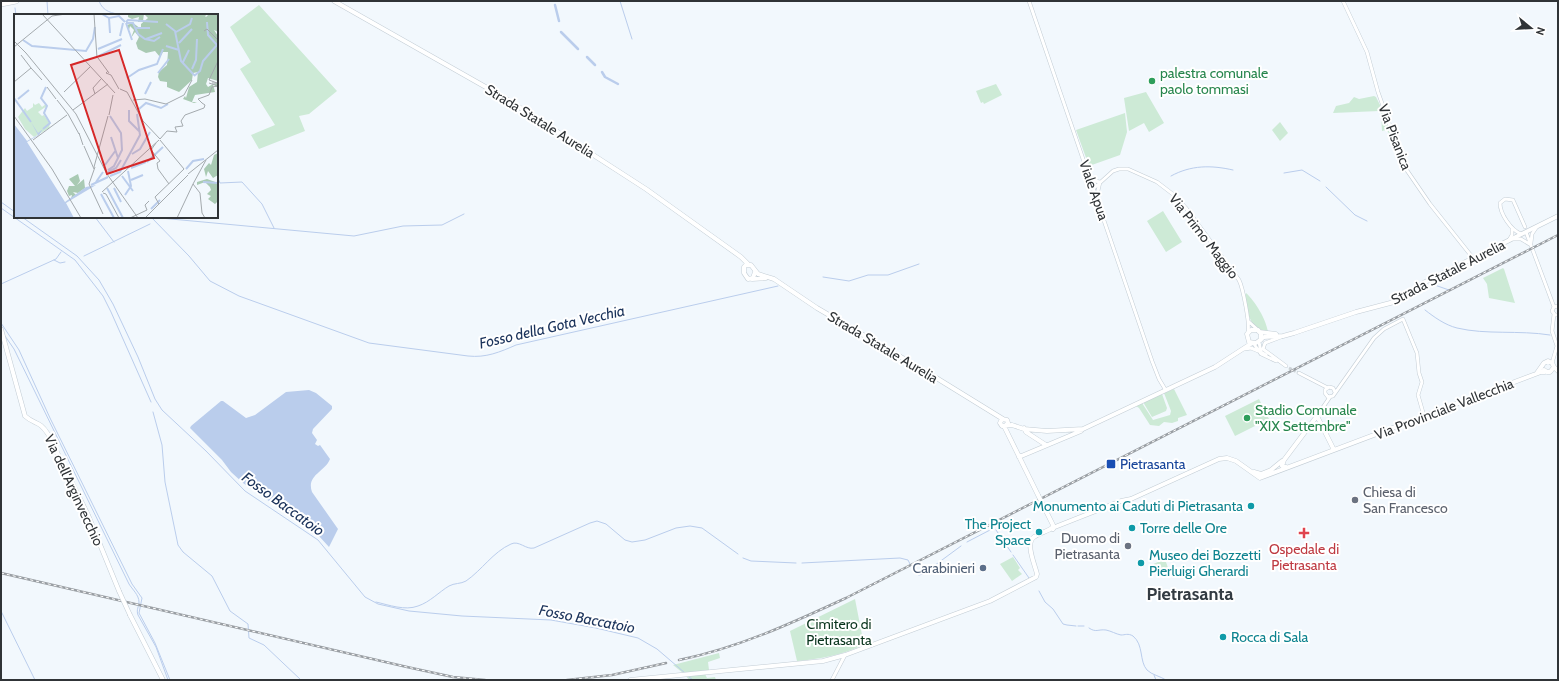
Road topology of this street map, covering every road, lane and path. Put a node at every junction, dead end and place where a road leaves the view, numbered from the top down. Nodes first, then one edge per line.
1 (16, 1) edge
2 (334, 1) edge
3 (1029, 1) edge
4 (1343, 1) edge
5 (1, 4) edge
6 (1090, 180) junction
7 (1100, 182) junction
8 (1094, 189) junction
9 (1097, 199) junction
10 (1558, 216) edge
11 (1537, 226) junction
12 (1525, 227) dead end
13 (1512, 228) junction
14 (1524, 233) junction
15 (1511, 240) junction
16 (1531, 245) junction
17 (1473, 258) junction
18 (746, 266) junction
19 (755, 272) junction
20 (752, 279) junction
21 (776, 281) junction
22 (1553, 301) junction
23 (1558, 306) edge
24 (1554, 307) junction
25 (1554, 314) junction
26 (1558, 316) edge
27 (1248, 321) junction
28 (1553, 322) junction
29 (1, 329) edge
30 (1259, 331) junction
31 (1248, 332) junction
32 (1288, 334) junction
33 (1283, 336) junction
34 (1247, 337) junction
35 (1260, 341) junction
36 (1253, 343) junction
37 (1241, 349) junction
38 (1236, 353) junction
39 (1262, 354) junction
40 (1276, 361) junction
41 (1542, 366) junction
42 (1552, 366) junction
43 (1545, 372) junction
44 (1558, 372) edge
45 (1299, 373) tunnel mouth
46 (1533, 375) junction
47 (1159, 379) junction
48 (1316, 382) junction
49 (1328, 388) junction
50 (1166, 389) junction
51 (1334, 390) junction
52 (1325, 391) junction
53 (1160, 392) junction
54 (1329, 396) junction
55 (1317, 416) junction
56 (1424, 416) junction
57 (1004, 423) junction
58 (1025, 429) junction
59 (1083, 429) junction
60 (1046, 445) junction
61 (1334, 450) junction
62 (1021, 456) junction
63 (1284, 460) junction
64 (1286, 467) junction
65 (1275, 469) junction
66 (1053, 527) junction
67 (845, 655) junction
68 (163, 680) edge
69 (630, 680) edge
70 (832, 680) edge

1 - 5 highway
2 - 18 main road, Strada Statale Aurelia
3 - 6 street, Viale Apua
4 - 17 street, Via Pisanica
6 - 7 street
6 - 8 street, Viale Apua
7 - 8 street, Via Primo Maggio
7 - 9 street
7 - 27 street, Via Primo Maggio
8 - 9 street, Viale Apua
9 - 47 street, Viale Apua
10 - 11 main road, Strada Statale Aurelia
11 - 14 main road, Strada Statale Aurelia
11 - 16 street
12 - 13 street
13 - 14 street
13 - 15 street
14 - 15 main road, Strada Statale Aurelia
14 - 16 street
15 - 16 street
15 - 17 main road, Strada Statale Aurelia
16 - 22 street
17 - 32 main road, Strada Statale Aurelia
18 - 19 main road, Strada Statale Aurelia
18 - 20 main road, Strada Statale Aurelia
19 - 20 main road
19 - 21 main road, Strada Statale Aurelia
20 - 21 main road, Strada Statale Aurelia
21 - 57 main road, Strada Statale Aurelia
22 - 23 street
22 - 24 street
23 - 24 street
24 - 25 street
25 - 26 street
25 - 28 street
26 - 28 street
27 - 30 street
27 - 31 street, Via Primo Maggio
28 - 42 street
29 - 68 main road, Via dell'Arginvecchio, bridge
30 - 31 main road
30 - 32 main road, Strada Statale Aurelia
30 - 35 main road
31 - 34 main road
32 - 33 main road, Strada Statale Aurelia
33 - 35 main road, Strada Statale Aurelia
33 - 40 street
34 - 36 main road
34 - 37 main road
35 - 36 main road
35 - 40 street
36 - 37 main road
36 - 39 street
37 - 38 main road
38 - 39 street
38 - 50 main road
39 - 40 street
41 - 42 main road, Via Provinciale Vallecchia
41 - 43 main road
41 - 46 main road, Via Provinciale Vallecchia
42 - 43 main road, Via Provinciale Vallecchia
42 - 44 main road, Via Provinciale Vallecchia
43 - 46 main road, Via Provinciale Vallecchia
45 - 48 street
46 - 56 main road, Via Provinciale Vallecchia
47 - 50 street, Viale Apua
47 - 53 street, Viale Apua
48 - 49 street
48 - 52 street
49 - 51 street
49 - 52 street
50 - 53 main road
51 - 54 street
51 - 56 street
52 - 54 street
53 - 59 main road
54 - 55 street
55 - 61 main road
55 - 63 main road
56 - 61 main road, Via Provinciale Vallecchia
57 - 58 main road
57 - 62 main road
58 - 59 main road
58 - 60 main road
59 - 60 main road
60 - 62 main road
61 - 64 main road, Via Provinciale Vallecchia
62 - 66 main road, bridge
63 - 64 main road
63 - 65 main road
64 - 65 main road, Via Provinciale Vallecchia
65 - 66 main road
66 - 67 main road
67 - 69 main road
67 - 70 street

